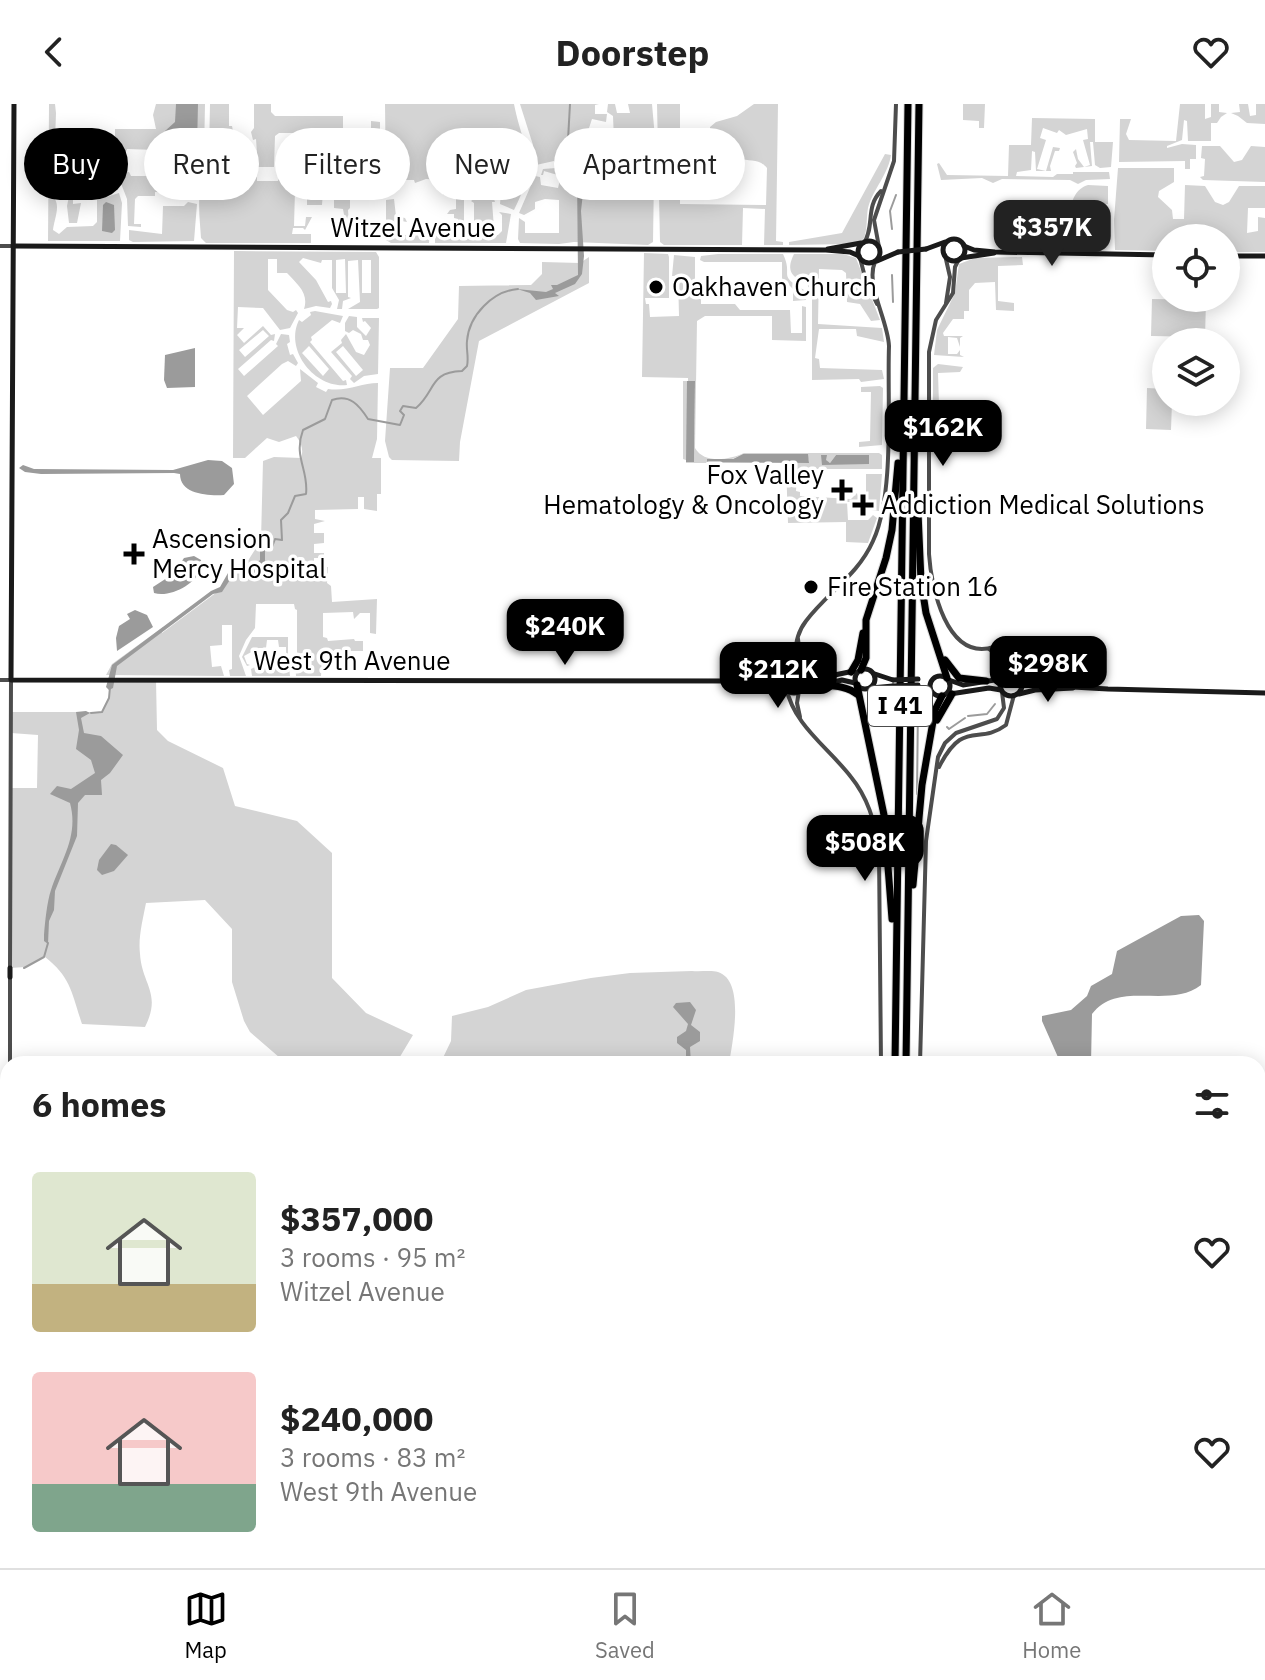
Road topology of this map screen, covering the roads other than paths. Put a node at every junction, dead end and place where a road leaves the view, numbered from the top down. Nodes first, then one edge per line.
1 (14, 104) edge
2 (896, 104) edge
3 (908, 104) edge
4 (919, 104) edge
5 (882, 189) junction
6 (946, 242) junction
7 (863, 243) junction
8 (0, 246) edge
9 (13, 246) junction
10 (964, 246) junction
11 (879, 247) junction
12 (926, 249) junction
13 (826, 250) junction
14 (898, 252) junction
15 (995, 252) junction
16 (944, 254) junction
17 (1152, 255) edge
18 (1240, 256) edge
19 (1265, 256) edge
20 (859, 257) junction
21 (959, 259) junction
22 (876, 261) junction
23 (946, 303) junction
24 (880, 308) junction
25 (903, 450) junction
26 (914, 471) junction
27 (798, 637) junction
28 (933, 638) junction
29 (989, 649) junction
30 (800, 665) junction
31 (857, 671) junction
32 (788, 673) junction
33 (874, 674) junction
34 (803, 675) junction
35 (835, 675) junction
36 (935, 676) junction
37 (1003, 678) junction
38 (948, 679) junction
39 (1019, 679) junction
40 (0, 680) edge
41 (11, 680) junction
42 (752, 681) junction
43 (986, 681) junction
44 (918, 682) junction
45 (893, 683) junction
46 (856, 684) junction
47 (816, 685) junction
48 (785, 687) junction
49 (1073, 687) junction
50 (870, 688) junction
51 (800, 690) junction
52 (931, 691) junction
53 (1002, 691) junction
54 (1265, 693) edge
55 (858, 695) junction
56 (946, 695) junction
57 (1016, 695) junction
58 (800, 720) junction
59 (938, 769) junction
60 (908, 898) junction
61 (896, 963) junction
62 (10, 968) joint
63 (10, 977) joint
64 (10, 1056) edge
65 (881, 1056) edge
66 (895, 1056) edge
67 (906, 1056) edge
68 (920, 1056) edge

1 - 9 main road
2 - 5 street
3 - 25 highway, I 41
4 - 26 highway, I 41
5 - 7 street
5 - 11 street
6 - 10 main road
6 - 12 main road
6 - 16 main road
7 - 11 main road
7 - 13 main road, Witzel Avenue
7 - 20 main road
8 - 9 street, Witzel Avenue
9 - 13 main road, Witzel Avenue
9 - 41 main road
10 - 15 main road
10 - 21 main road
11 - 14 main road
11 - 22 main road
12 - 14 main road, bridge
12 - 16 main road
13 - 20 main road, Witzel Avenue
14 - 22 main road
15 - 17 main road
15 - 21 main road
16 - 21 main road
16 - 23 street
18 - 19 main road
20 - 22 main road
20 - 24 street
21 - 23 street
22 - 24 street
23 - 29 street
24 - 27 street
25 - 31 highway
25 - 61 highway, I 41
26 - 28 highway
26 - 60 highway, I 41
27 - 30 street
27 - 32 street
28 - 38 highway
28 - 43 highway
29 - 37 street
29 - 39 street
30 - 34 street
30 - 35 street
31 - 33 main road
31 - 35 main road
31 - 46 main road
32 - 34 main road
32 - 42 main road, West 9th Avenue
32 - 48 main road
33 - 45 main road
33 - 50 main road
34 - 35 main road
34 - 51 main road
36 - 38 main road
36 - 44 main road
36 - 52 main road
37 - 39 main road
37 - 43 main road
37 - 53 main road
38 - 43 main road
38 - 56 main road
39 - 49 main road
39 - 57 main road
40 - 41 street, West 9th Avenue
41 - 42 main road, West 9th Avenue
41 - 62 street
42 - 48 main road, West 9th Avenue
44 - 45 main road, bridge
44 - 52 main road
45 - 50 main road
46 - 47 main road
46 - 50 main road
46 - 55 highway
47 - 51 main road
47 - 55 highway
48 - 51 main road
48 - 58 street
49 - 54 main road
49 - 57 main road
51 - 58 street
52 - 56 main road
53 - 56 main road
53 - 57 main road
53 - 59 street
55 - 61 highway
56 - 60 highway
57 - 59 street
58 - 65 street
59 - 68 street
60 - 67 highway, I 41
61 - 66 highway, I 41
62 - 63 main road
63 - 64 street

